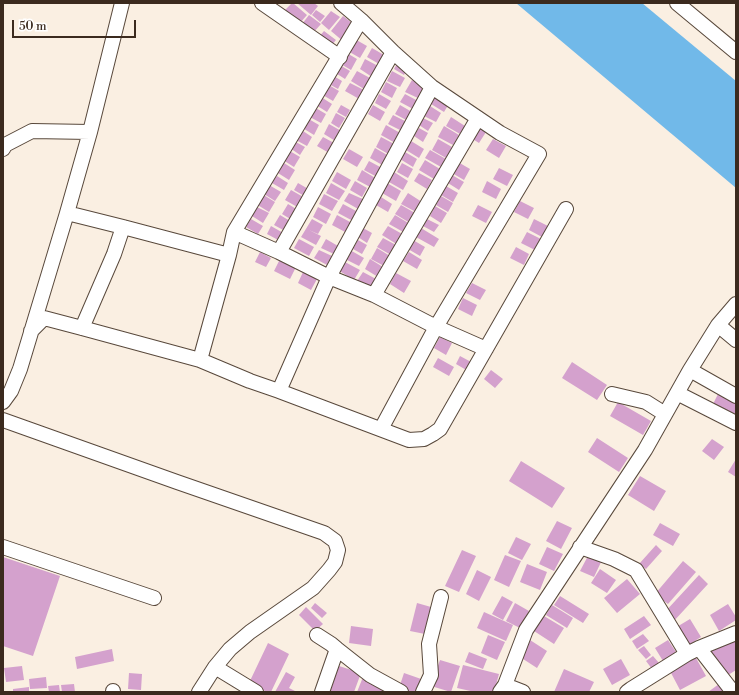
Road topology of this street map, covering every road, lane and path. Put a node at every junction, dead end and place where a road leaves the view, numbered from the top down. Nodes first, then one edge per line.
1 (122, 3) edge
2 (262, 3) edge
3 (341, 3) edge
4 (677, 3) edge
5 (361, 20) junction
6 (393, 52) junction
7 (736, 52) edge
8 (340, 57) junction
9 (432, 87) junction
10 (478, 118) junction
11 (90, 132) junction
12 (3, 149) edge
13 (566, 209) dead end
14 (67, 213) junction
15 (123, 227) junction
16 (234, 232) junction
17 (279, 252) junction
18 (229, 255) junction
19 (329, 277) junction
20 (374, 295) junction
21 (736, 304) edge
22 (718, 325) junction
23 (436, 327) junction
24 (82, 328) junction
25 (31, 331) junction
26 (736, 340) edge
27 (486, 349) junction
28 (200, 360) junction
29 (690, 370) junction
30 (279, 391) junction
31 (677, 392) junction
32 (612, 394) dead end
33 (736, 396) edge
34 (3, 402) edge
35 (665, 414) junction
36 (3, 420) edge
37 (736, 423) edge
38 (381, 429) junction
39 (3, 547) edge
40 (580, 547) junction
41 (441, 597) dead end
42 (154, 598) dead end
43 (736, 633) edge
44 (317, 635) dead end
45 (337, 649) junction
46 (693, 651) junction
47 (215, 668) junction
48 (503, 688) edge
49 (199, 692) edge
50 (256, 692) edge
51 (322, 692) edge
52 (400, 692) edge
53 (423, 692) edge
54 (523, 692) edge
55 (627, 692) edge
56 (733, 692) edge

1 - 11 street
2 - 8 street
3 - 5 street
4 - 7 street
5 - 6 street
5 - 8 street
6 - 9 street
6 - 17 street
8 - 16 street
9 - 10 street
9 - 19 street
10 - 20 street
10 - 23 street
11 - 12 street
11 - 14 street
13 - 27 street
14 - 15 street
14 - 25 street
15 - 18 street
15 - 24 street
16 - 17 street
16 - 18 street
17 - 19 street
18 - 28 street
19 - 20 street
19 - 30 street
20 - 23 street
21 - 22 street
22 - 26 street
22 - 29 street
23 - 27 street
23 - 38 street
24 - 25 street
24 - 28 street
25 - 34 street
27 - 38 street
28 - 30 street
29 - 31 street
29 - 33 street
30 - 38 street
31 - 35 street
31 - 37 street
32 - 35 street
35 - 40 street
36 - 47 street
39 - 42 street
40 - 46 street
40 - 48 street
41 - 53 street
43 - 46 street
44 - 45 street
45 - 51 street
45 - 52 street
46 - 55 street
46 - 56 street
47 - 49 street
47 - 50 street
48 - 54 street

